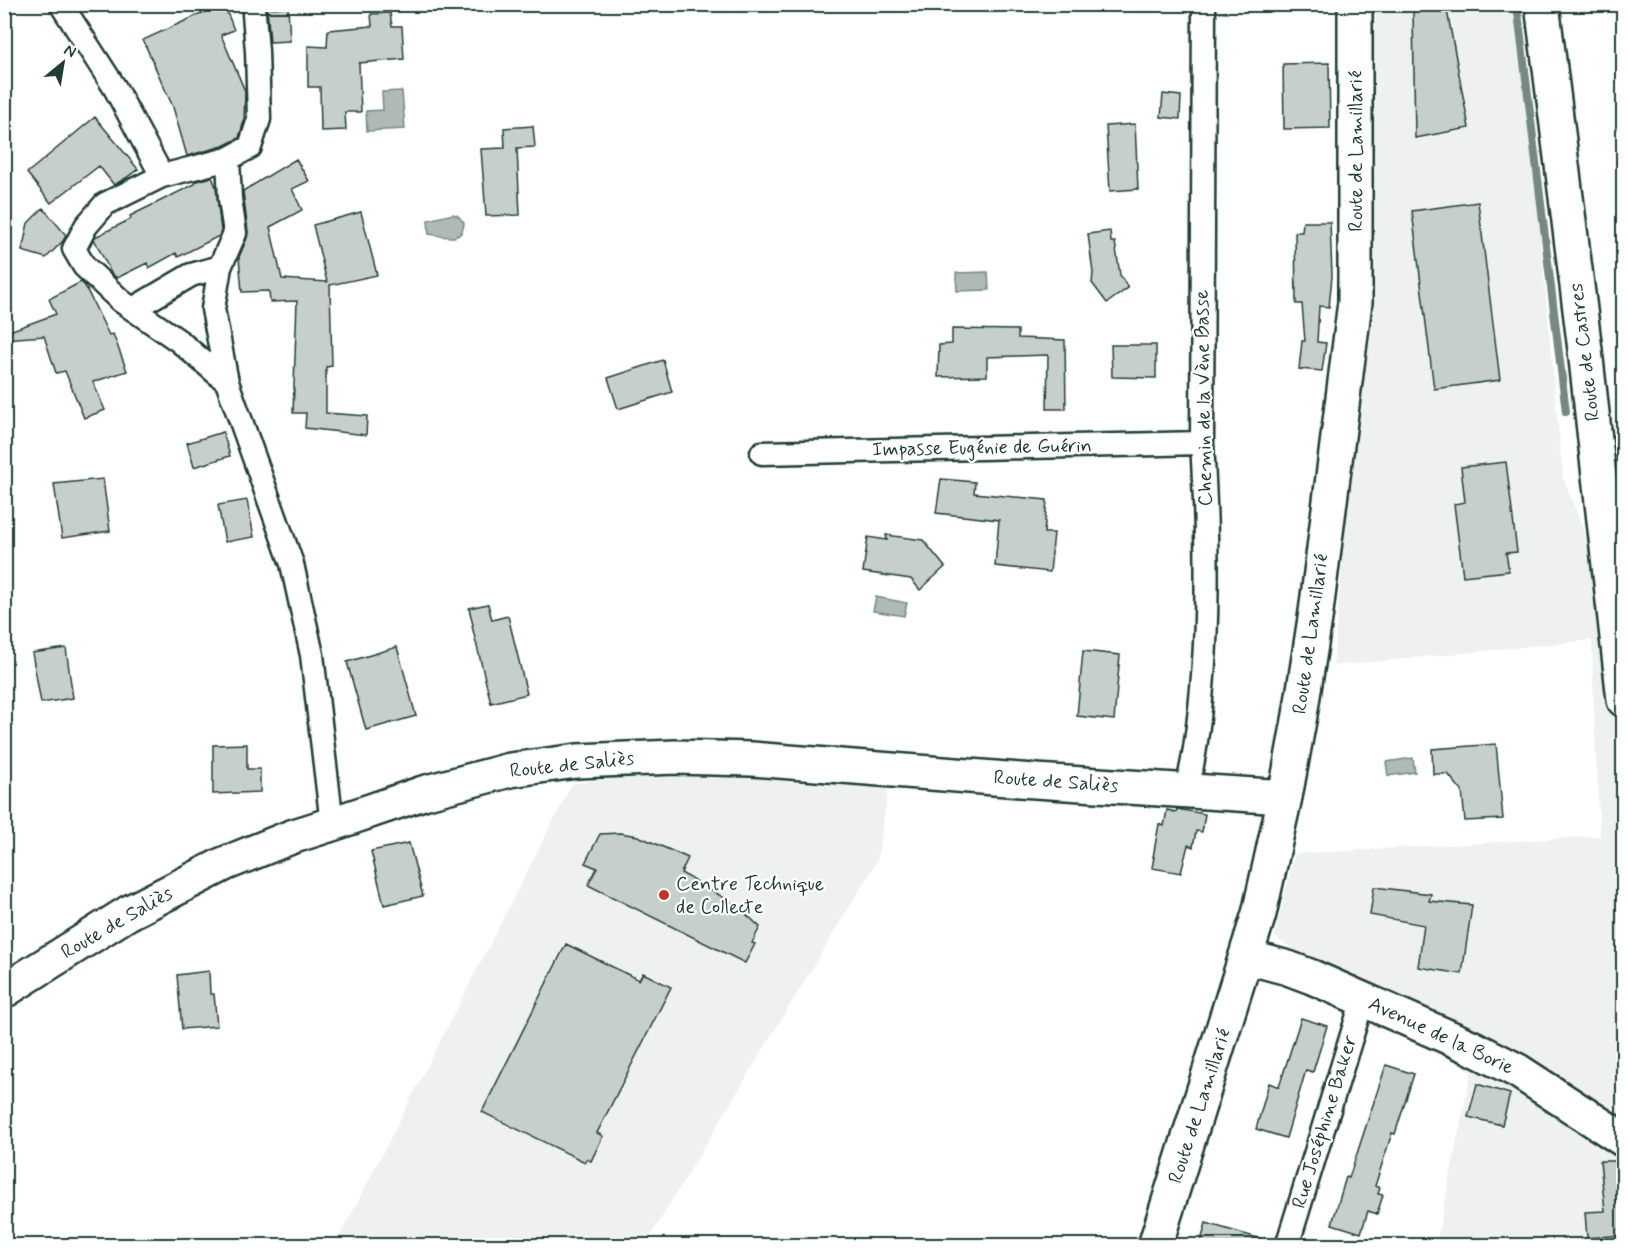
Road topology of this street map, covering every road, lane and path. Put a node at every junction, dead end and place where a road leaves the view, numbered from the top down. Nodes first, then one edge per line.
1 (61, 4) edge
2 (1204, 4) edge
3 (1355, 4) edge
4 (1542, 4) edge
5 (254, 14) dead end
6 (228, 159) junction
7 (162, 176) junction
8 (220, 267) junction
9 (133, 309) junction
10 (227, 382) junction
11 (1202, 443) junction
12 (762, 453) dead end
13 (1623, 700) edge
14 (1187, 791) junction
15 (1285, 797) junction
16 (332, 824) junction
17 (1247, 957) junction
18 (4, 991) edge
19 (1363, 999) junction
20 (1623, 1140) edge
21 (1155, 1245) edge
22 (1287, 1245) edge

1 - 7 street
2 - 11 street, Chemin de la Vène Basse
3 - 15 main road, Route de Lamillarié
4 - 13 main road, Route de Castres
5 - 6 street
6 - 7 street
6 - 8 street
7 - 9 street
8 - 9 street
8 - 10 street
9 - 10 street
10 - 16 street
11 - 12 street, Impasse Eugénie de Guérin
11 - 14 street, Chemin de la Vène Basse
14 - 15 main road, Route de Saliès
14 - 16 main road, Route de Saliès
15 - 17 main road, Route de Lamillarié
16 - 18 main road, Route de Saliès
17 - 19 main road, Avenue de la Borie
17 - 21 main road, Route de Lamillarié
19 - 20 main road, Avenue de la Borie
19 - 22 street, Rue Joséphine Baker

